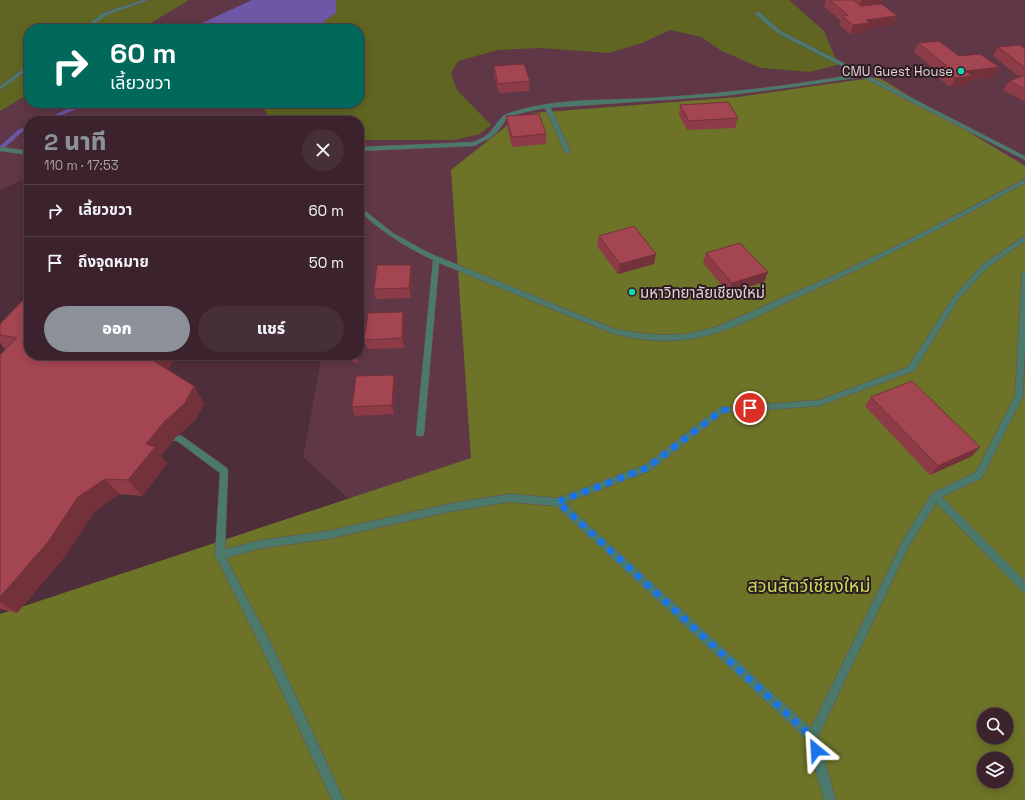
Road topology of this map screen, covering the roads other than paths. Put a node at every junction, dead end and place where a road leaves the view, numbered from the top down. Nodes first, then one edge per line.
1 (147, 0) edge
2 (758, 13) dead end
3 (91, 24) edge
4 (24, 71) edge
5 (862, 75) junction
6 (0, 88) edge
7 (547, 106) junction
8 (0, 149) edge
9 (364, 149) edge
10 (24, 152) edge
11 (568, 152) dead end
12 (1025, 158) edge
13 (1025, 181) edge
14 (364, 213) edge
15 (1025, 238) edge
16 (436, 260) junction
17 (1025, 272) edge
18 (153, 434) edge
19 (420, 434) dead end
20 (935, 496) junction
21 (558, 502) junction
22 (220, 555) junction
23 (1025, 588) edge
24 (812, 737) junction
25 (338, 800) edge
26 (830, 800) edge

1 - 3 street
2 - 5 street
4 - 6 street
5 - 7 street
5 - 12 street
7 - 9 street
7 - 11 street
8 - 10 street
13 - 16 street
14 - 16 street
15 - 21 street
16 - 19 street
17 - 20 street
18 - 22 street
20 - 23 street
20 - 24 street
21 - 22 street
21 - 24 street
22 - 25 street
24 - 26 street

